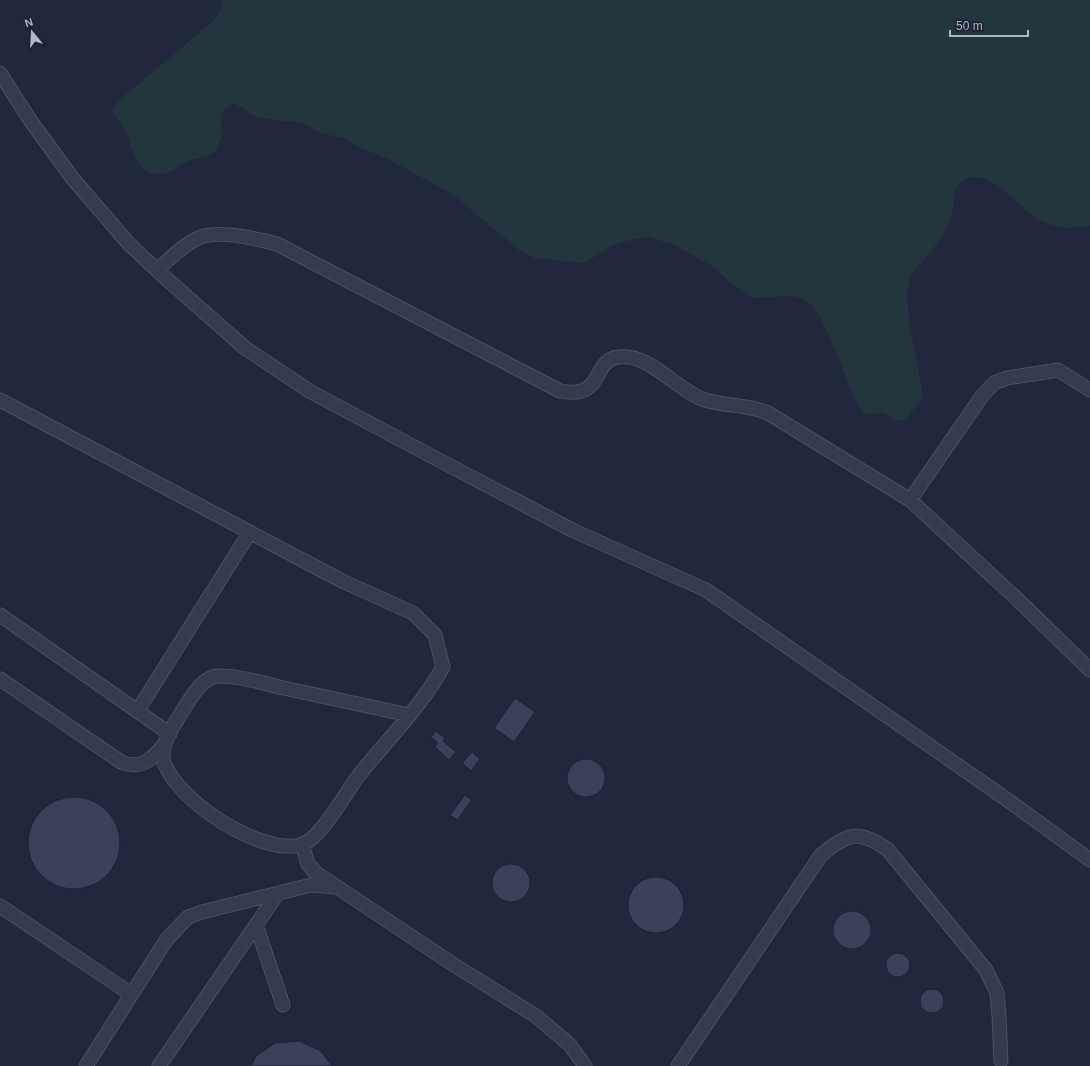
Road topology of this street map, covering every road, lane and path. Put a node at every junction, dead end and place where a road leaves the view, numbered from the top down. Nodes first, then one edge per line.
1 (0, 73) edge
2 (156, 270) junction
3 (1090, 390) edge
4 (0, 400) edge
5 (910, 500) junction
6 (250, 532) junction
7 (0, 616) edge
8 (1090, 670) edge
9 (0, 679) edge
10 (138, 710) junction
11 (409, 715) junction
12 (167, 740) junction
13 (302, 844) junction
14 (1090, 860) edge
15 (338, 887) junction
16 (278, 893) junction
17 (0, 906) edge
18 (256, 924) junction
19 (131, 994) junction
20 (283, 1005) dead end
21 (1000, 1061) dead end
22 (86, 1066) edge
23 (159, 1066) edge
24 (584, 1066) edge
25 (678, 1066) edge

1 - 2 street
2 - 5 street
2 - 14 street
3 - 5 street
4 - 6 street
5 - 8 street
6 - 10 street
6 - 11 street
7 - 10 street
9 - 12 street
10 - 12 street
11 - 12 street
11 - 13 street
12 - 13 street
13 - 15 street
15 - 16 street
15 - 24 street
16 - 18 street
16 - 19 street
17 - 19 street
18 - 20 street
18 - 23 street
19 - 22 street
21 - 25 street

